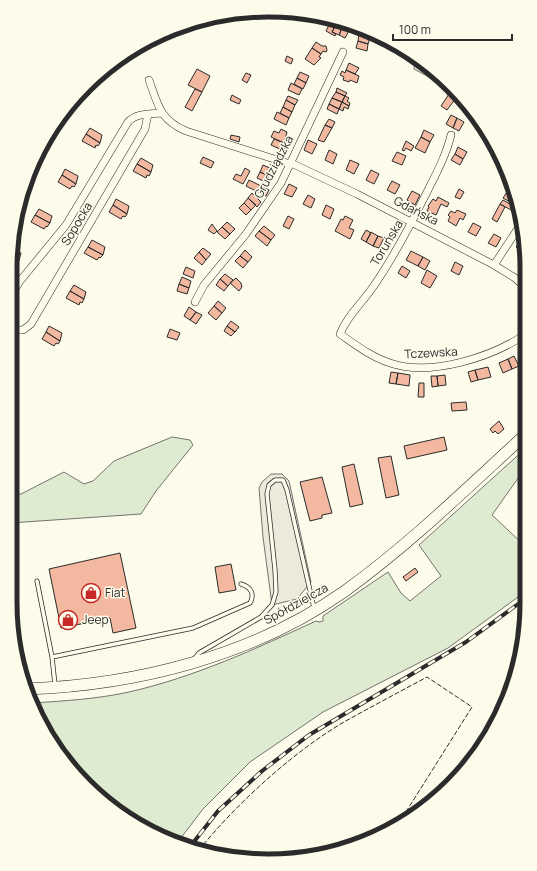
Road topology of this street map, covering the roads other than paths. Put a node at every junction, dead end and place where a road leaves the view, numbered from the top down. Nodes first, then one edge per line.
1 (343, 52) dead end
2 (149, 80) dead end
3 (161, 113) junction
4 (148, 114) junction
5 (451, 135) dead end
6 (290, 164) junction
7 (412, 222) junction
8 (517, 230) edge
9 (494, 265) junction
10 (520, 283) edge
11 (17, 288) edge
12 (195, 302) dead end
13 (17, 330) edge
14 (340, 334) joint
15 (520, 337) edge
16 (520, 440) edge
17 (37, 581) dead end
18 (241, 584) dead end
19 (316, 612) junction
20 (52, 657) junction
21 (191, 663) junction
22 (56, 688) junction
23 (32, 690) edge

1 - 6 street, Grudziądzka
2 - 3 street, Gdańska
3 - 4 street, Sopocka
3 - 6 street, Gdańska
4 - 11 street, Sopocka
4 - 13 street, Sopocka
5 - 7 street, Toruńska
6 - 7 street, Gdańska
6 - 12 street, Grudziądzka
7 - 9 street, Gdańska
7 - 14 street, Toruńska
8 - 9 street
9 - 10 street, Gdańska
14 - 15 street, Tczewska
16 - 19 main road, Spółdzielcza
17 - 20 lane
18 - 20 lane
19 - 21 main road, Spółdzielcza
19 - 21 lane
20 - 22 lane
21 - 22 main road, Spółdzielcza
22 - 23 main road, Spółdzielcza

